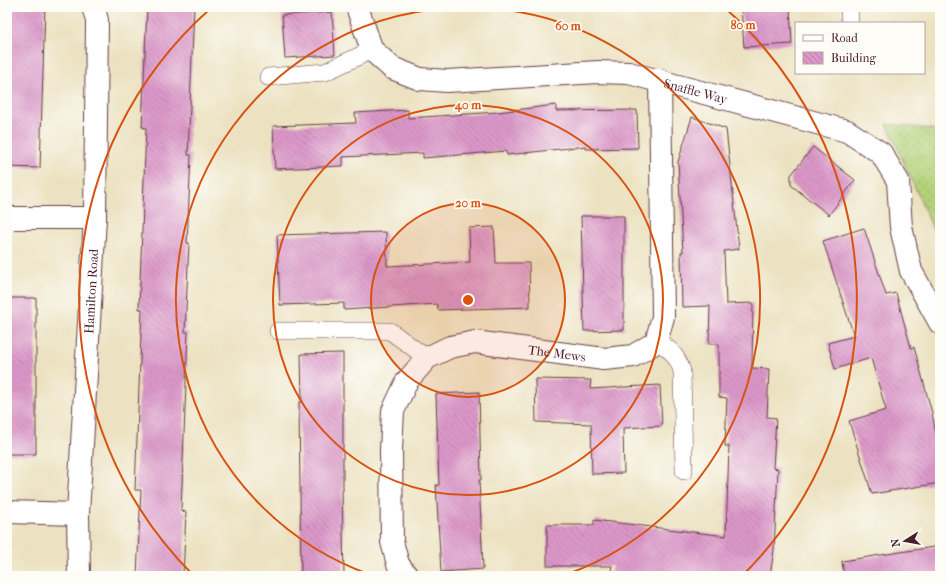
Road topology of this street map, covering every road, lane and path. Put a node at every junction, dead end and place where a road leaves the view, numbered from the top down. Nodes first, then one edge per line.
1 (93, 7) edge
2 (356, 7) edge
3 (849, 7) edge
4 (850, 22) edge
5 (372, 50) junction
6 (268, 77) dead end
7 (660, 80) junction
8 (7, 218) edge
9 (95, 218) junction
10 (940, 323) edge
11 (278, 331) dead end
12 (656, 342) junction
13 (427, 358) junction
14 (684, 471) dead end
15 (7, 512) edge
16 (78, 514) junction
17 (79, 576) edge
18 (407, 576) edge

1 - 9 street, Hamilton Road
2 - 5 street, Snaffle Way
3 - 4 lane
5 - 6 lane
5 - 7 street, Snaffle Way
7 - 10 street, Snaffle Way
7 - 12 street
8 - 9 street
9 - 16 street, Hamilton Road
11 - 13 lane
12 - 13 street, The Mews
12 - 14 lane
13 - 18 street, The Mews
15 - 16 street
16 - 17 street, Hamilton Road

